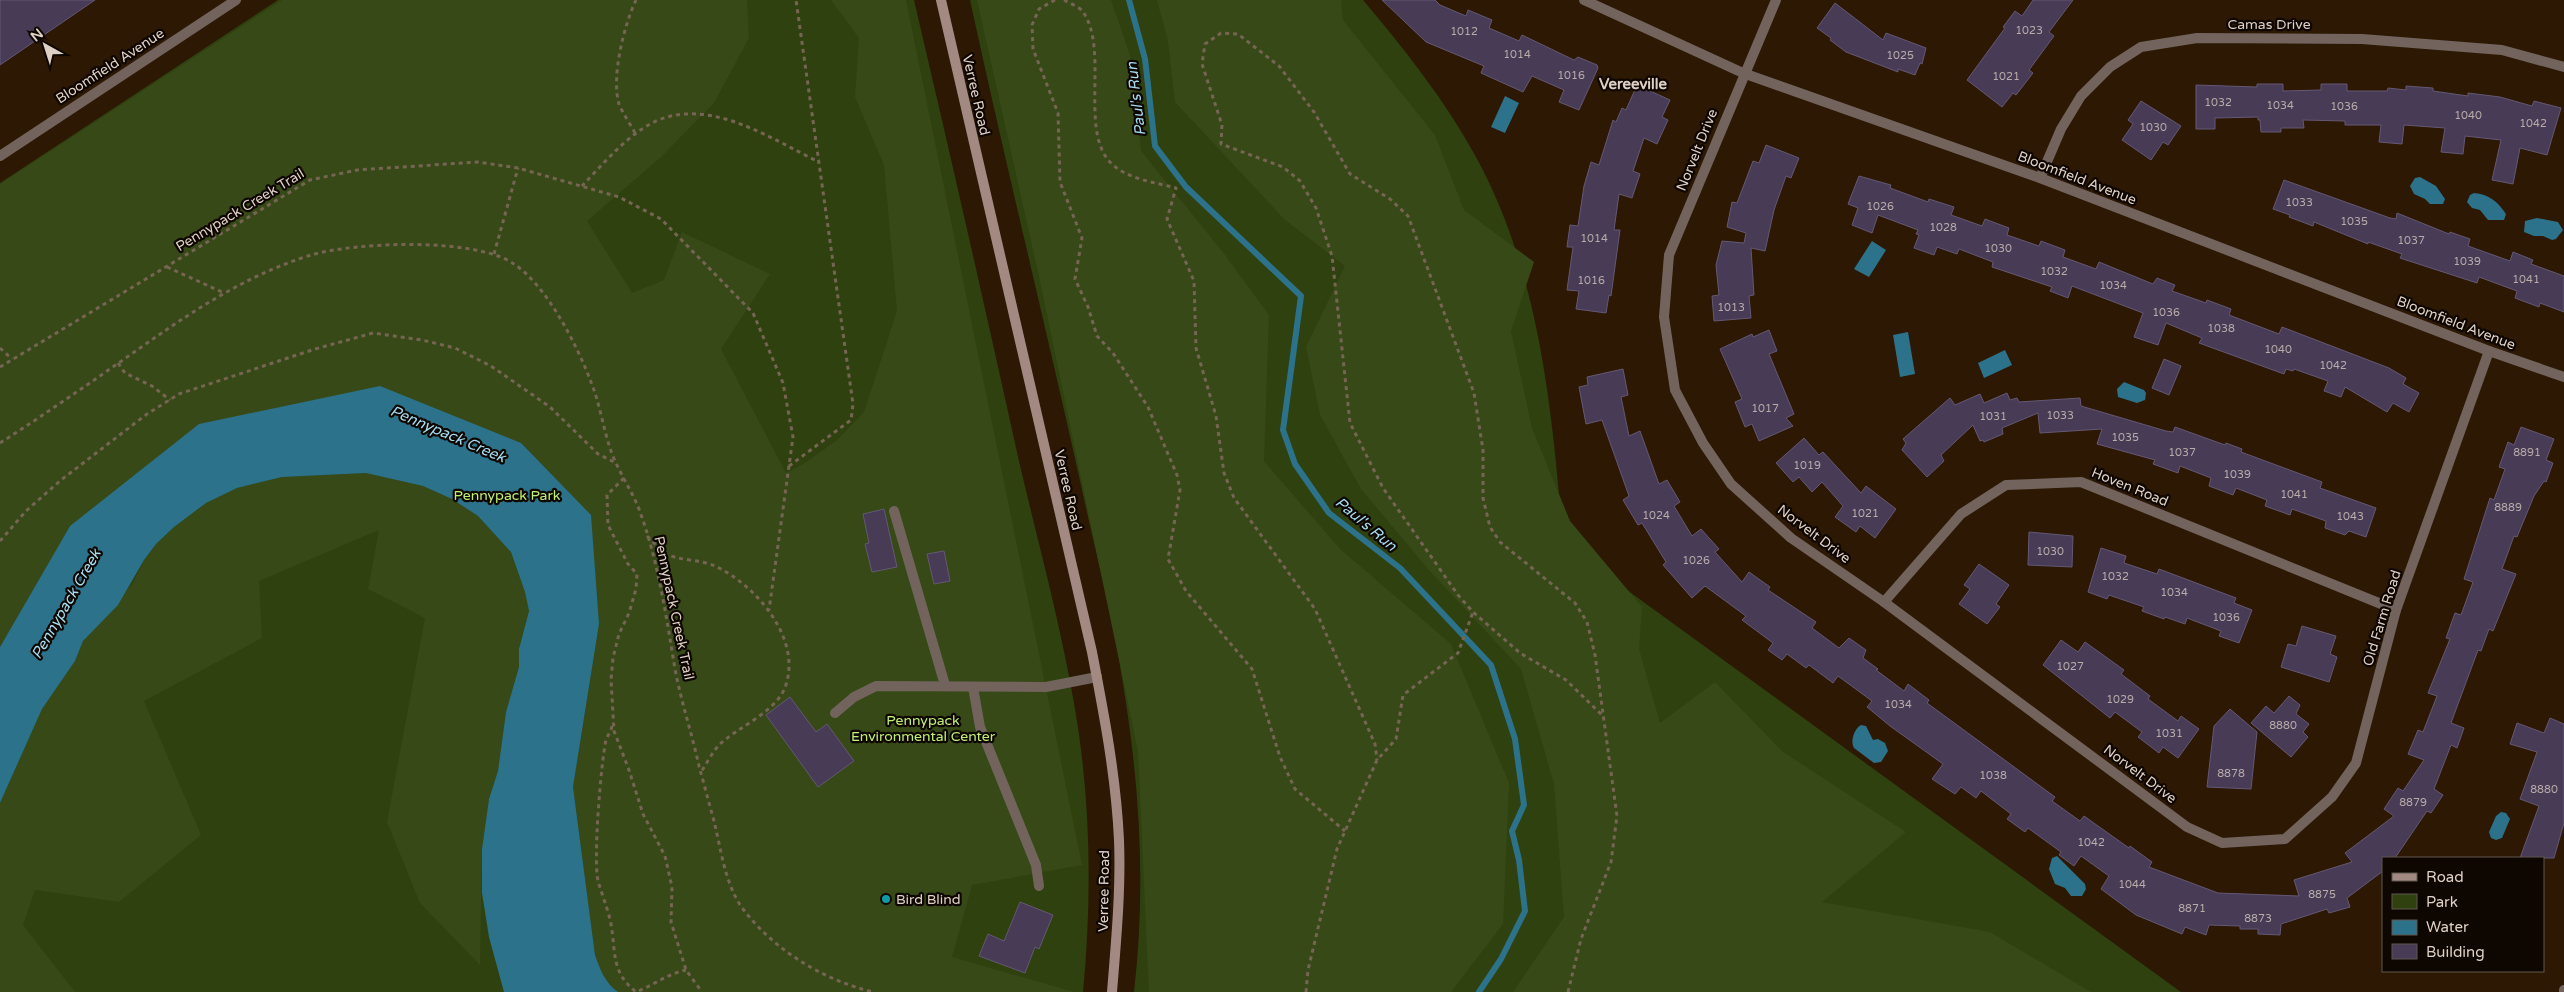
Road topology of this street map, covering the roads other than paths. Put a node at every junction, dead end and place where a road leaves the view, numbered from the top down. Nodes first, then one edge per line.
1 (236, 0) edge
2 (941, 0) edge
3 (1584, 0) edge
4 (1776, 0) edge
5 (2564, 67) edge
6 (1743, 73) junction
7 (0, 156) edge
8 (2040, 178) junction
9 (2489, 351) junction
10 (2564, 377) edge
11 (894, 511) dead end
12 (1884, 602) junction
13 (2396, 610) junction
14 (1097, 677) junction
15 (945, 685) junction
16 (974, 687) junction
17 (835, 713) dead end
18 (2249, 842) joint
19 (1039, 886) dead end
20 (1112, 992) edge

1 - 7 street, Bloomfield Avenue
2 - 14 main road, Verree Road
3 - 6 street, Bloomfield Avenue
4 - 6 street, Norvelt Drive
5 - 8 street, Camas Drive
6 - 8 street, Bloomfield Avenue
6 - 12 street, Norvelt Drive
8 - 9 street, Bloomfield Avenue
9 - 10 street, Bloomfield Avenue
9 - 13 street, Old Farm Road
11 - 15 street
12 - 13 street, Hoven Road
12 - 18 street, Norvelt Drive
13 - 18 street, Old Farm Road
14 - 16 street
14 - 20 main road, Verree Road
15 - 16 street
15 - 17 street
16 - 19 street

